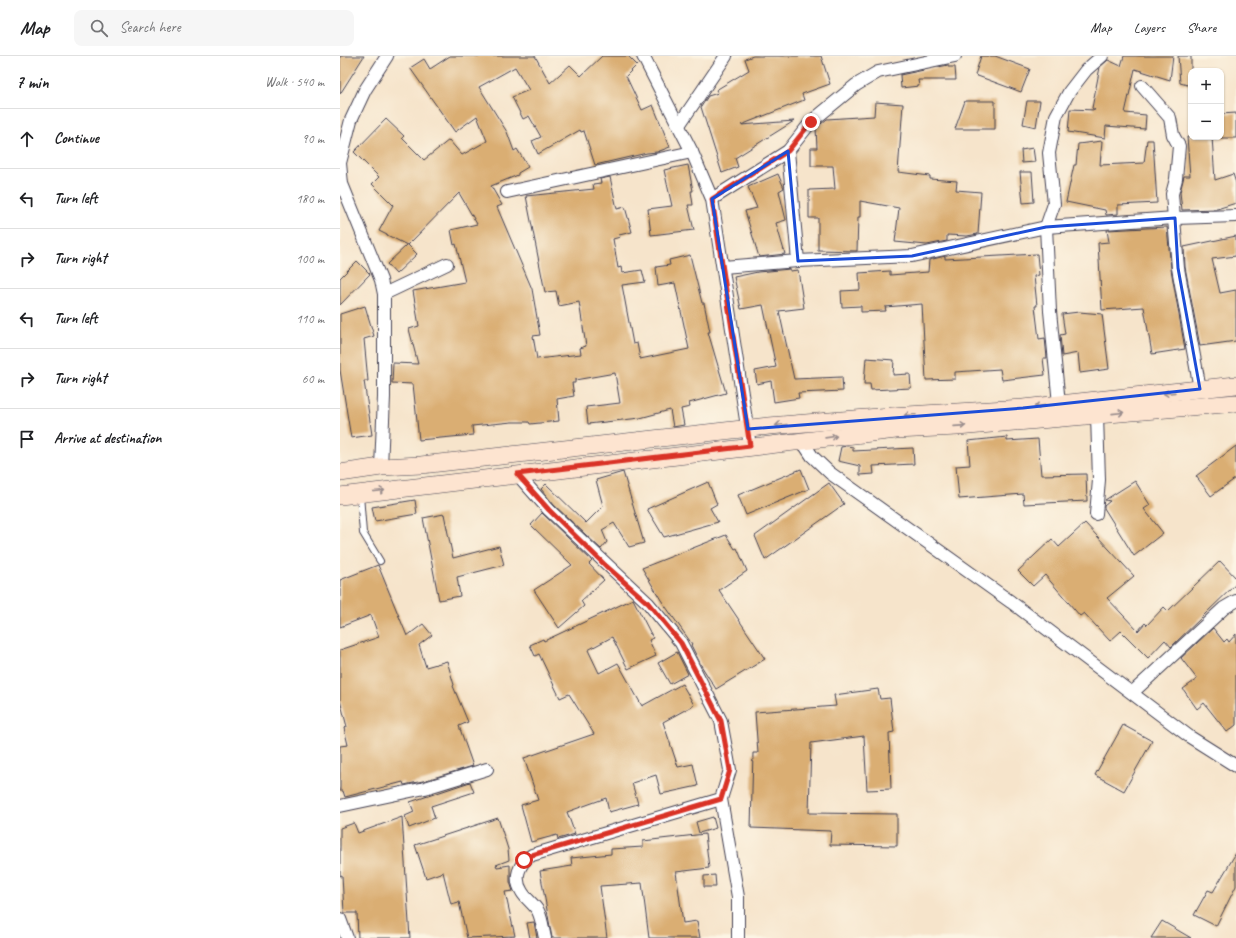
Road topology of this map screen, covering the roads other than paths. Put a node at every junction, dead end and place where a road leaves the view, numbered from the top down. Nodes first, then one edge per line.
1 (387, 56) edge
2 (643, 56) edge
3 (726, 56) edge
4 (955, 56) edge
5 (1102, 56) edge
6 (1142, 86) dead end
7 (679, 126) junction
8 (788, 151) junction
9 (692, 152) junction
10 (507, 192) dead end
11 (712, 199) junction
12 (1236, 216) edge
13 (1175, 218) junction
14 (1046, 227) junction
15 (798, 261) junction
16 (448, 264) dead end
17 (723, 267) junction
18 (384, 294) junction
19 (1236, 385) edge
20 (1200, 389) junction
21 (1236, 403) edge
22 (1059, 404) junction
23 (1098, 416) junction
24 (748, 429) junction
25 (802, 441) junction
26 (750, 446) junction
27 (381, 467) junction
28 (340, 473) edge
29 (517, 474) junction
30 (360, 492) junction
31 (340, 496) edge
32 (1096, 514) dead end
33 (380, 561) dead end
34 (1236, 600) edge
35 (1133, 692) junction
36 (1236, 766) edge
37 (487, 769) dead end
38 (721, 799) junction
39 (340, 806) edge
40 (340, 919) edge
41 (347, 938) edge
42 (545, 938) edge
43 (738, 938) edge

1 - 18 street
2 - 7 street
3 - 7 street
4 - 8 street
5 - 14 street
6 - 13 street
7 - 9 street
8 - 11 street
8 - 15 street
9 - 10 street
9 - 11 street
11 - 17 street
12 - 13 street
13 - 14 street
13 - 20 street
14 - 15 street
14 - 22 street
15 - 17 street
16 - 18 street
17 - 24 street
18 - 27 street
19 - 20 main road
20 -> 22 main road
23 -> 21 main road
22 -> 24 main road
25 -> 23 main road
23 - 32 street
24 - 26 street
24 - 27 main road
25 - 26 main road
25 - 35 street
26 - 29 main road
27 - 28 main road
30 -> 29 main road
29 - 38 street
30 - 31 main road
30 - 33 lane
34 - 35 street
35 - 36 street
37 - 39 street
38 - 42 street
38 - 43 street
40 - 41 street

